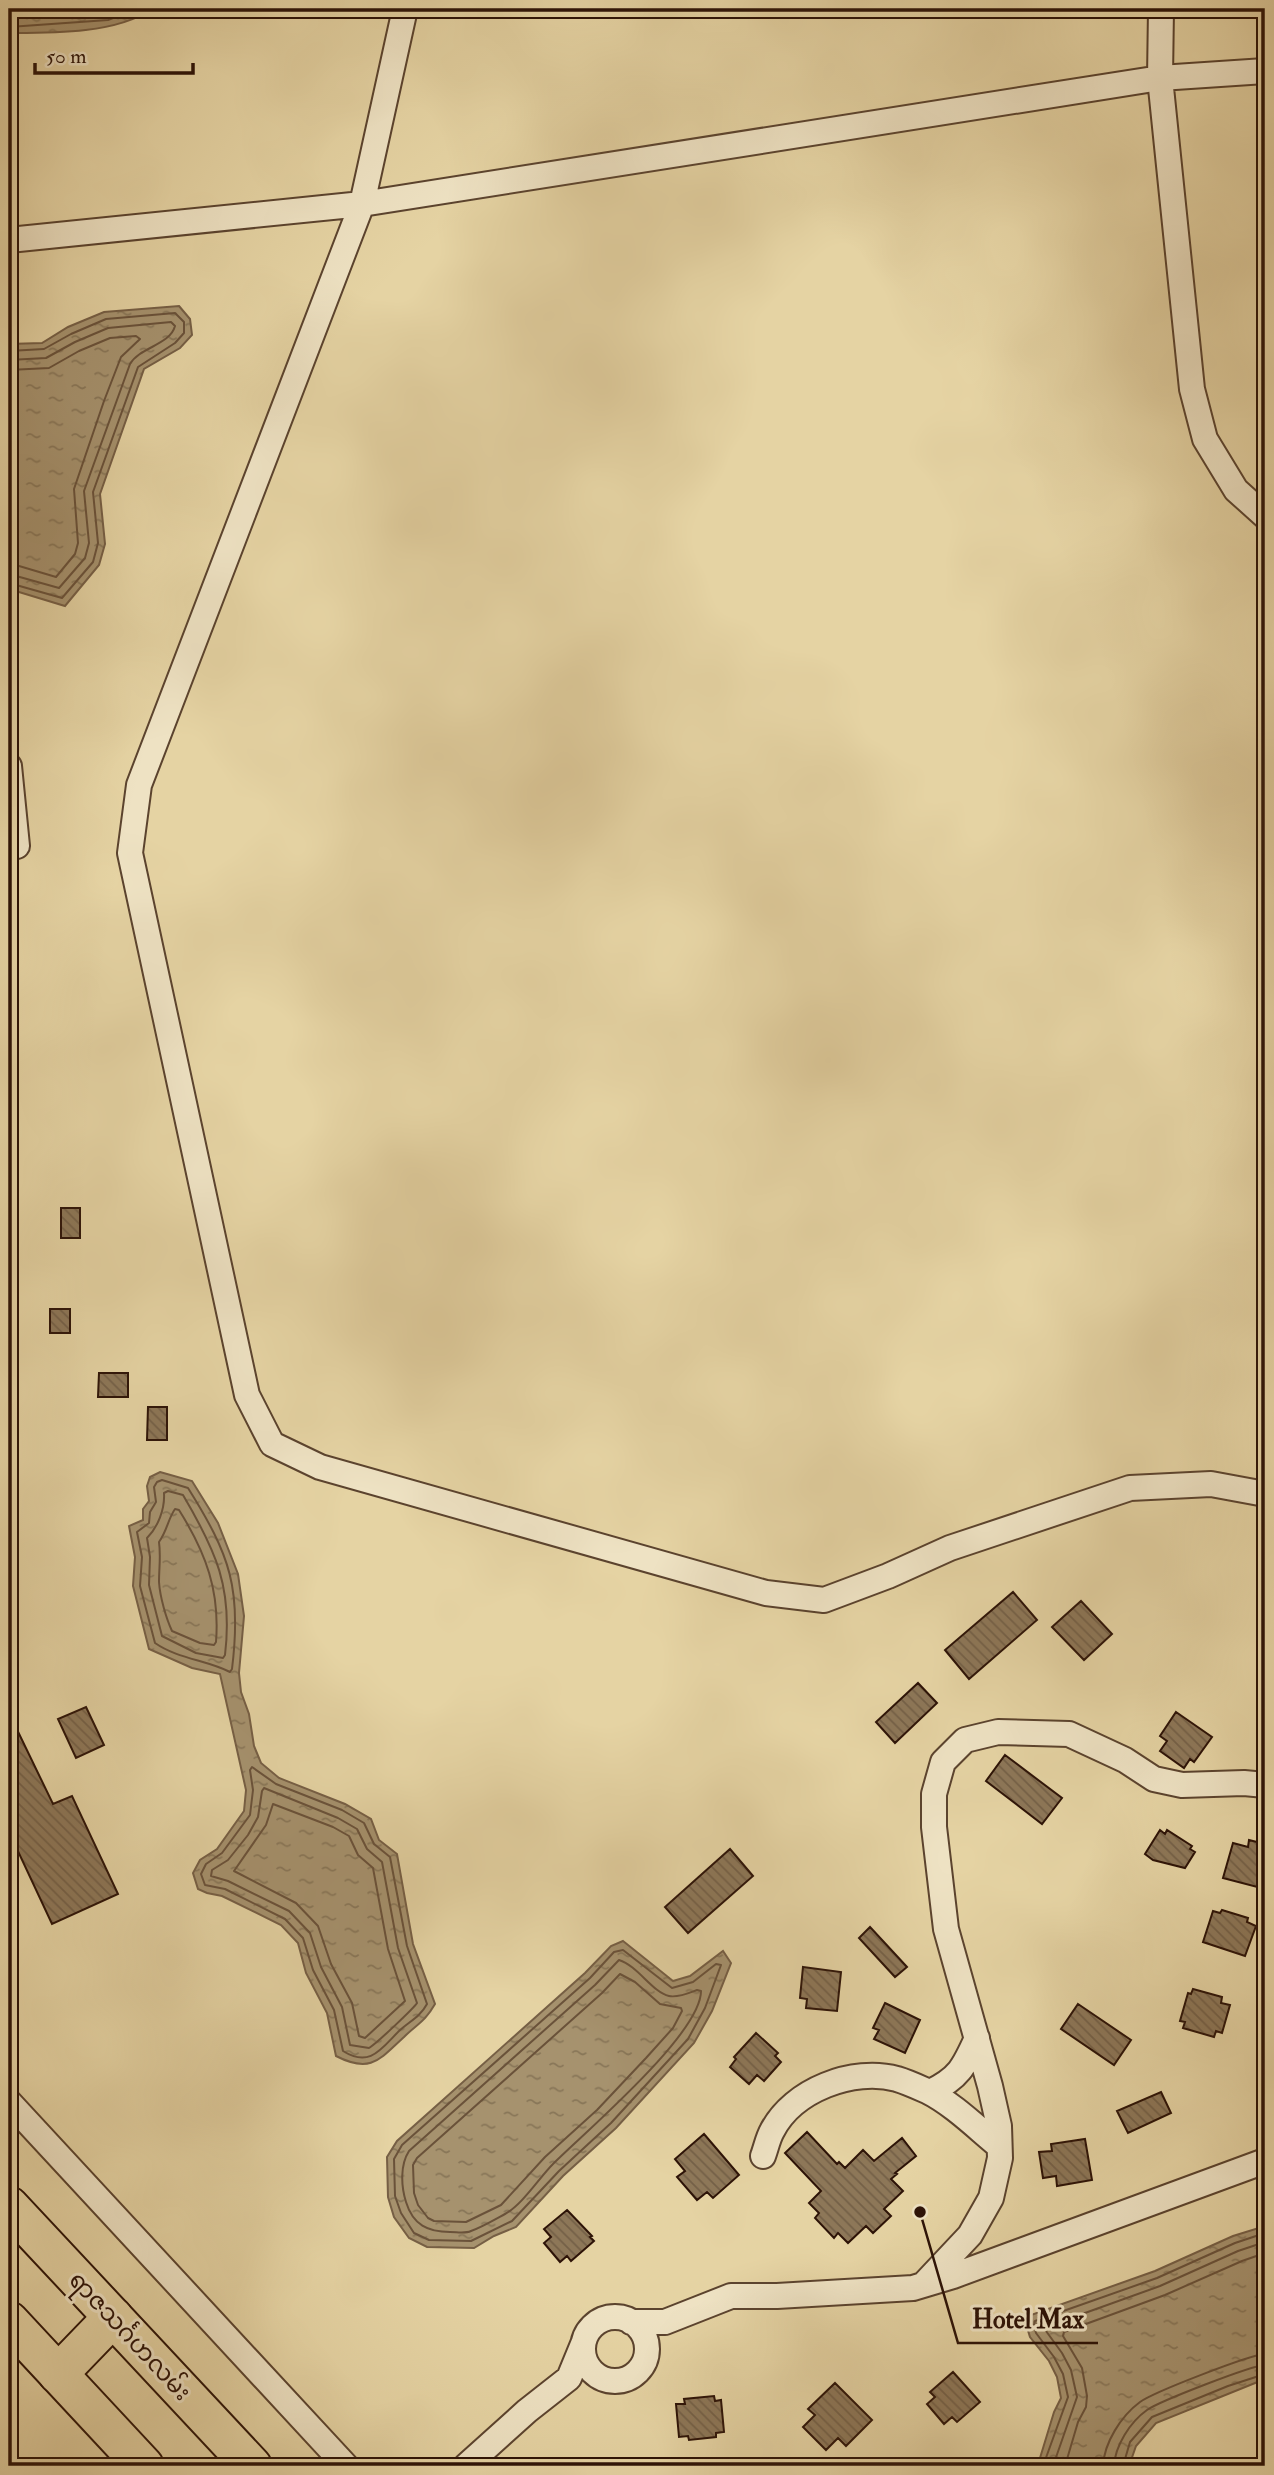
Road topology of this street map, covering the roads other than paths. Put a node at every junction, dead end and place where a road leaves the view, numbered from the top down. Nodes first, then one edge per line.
1 (405, 9) edge
2 (1161, 9) edge
3 (1265, 71) edge
4 (1160, 78) junction
5 (362, 204) junction
6 (9, 240) edge
7 (1265, 516) edge
8 (9, 766) edge
9 (17, 845) dead end
10 (1265, 1494) edge
11 (1265, 1785) edge
12 (978, 2038) junction
13 (930, 2092) junction
14 (9, 2102) edge
15 (999, 2146) junction
16 (763, 2156) dead end
17 (1265, 2161) edge
18 (9, 2206) edge
19 (925, 2284) junction
20 (113, 2317) junction
21 (9, 2321) edge
22 (631, 2322) junction
23 (665, 2322) junction
24 (583, 2344) junction
25 (647, 2347) junction
26 (58, 2374) junction
27 (569, 2378) junction
28 (602, 2378) junction
29 (144, 2466) edge
30 (252, 2466) edge
31 (346, 2466) edge
32 (466, 2466) edge

1 - 5 street
2 - 4 street
3 - 4 street
4 - 5 street
4 - 7 street
5 - 6 street
5 - 10 street
8 - 9 street
11 - 12 street
12 - 13 street
12 - 15 street
13 - 15 street
13 - 16 street
14 - 31 street
15 - 19 street
17 - 19 street
18 - 20 main road, ရာဇသင်္ဂဟလမ်း
19 - 23 street
20 - 26 main road
20 - 30 main road, ရာဇသင်္ဂဟလမ်း
21 - 26 main road
22 - 23 street
22 - 24 street
22 - 25 street
23 - 25 street
24 - 27 street
24 - 28 street
25 - 28 street
26 - 29 main road
27 - 28 street
27 - 32 street

